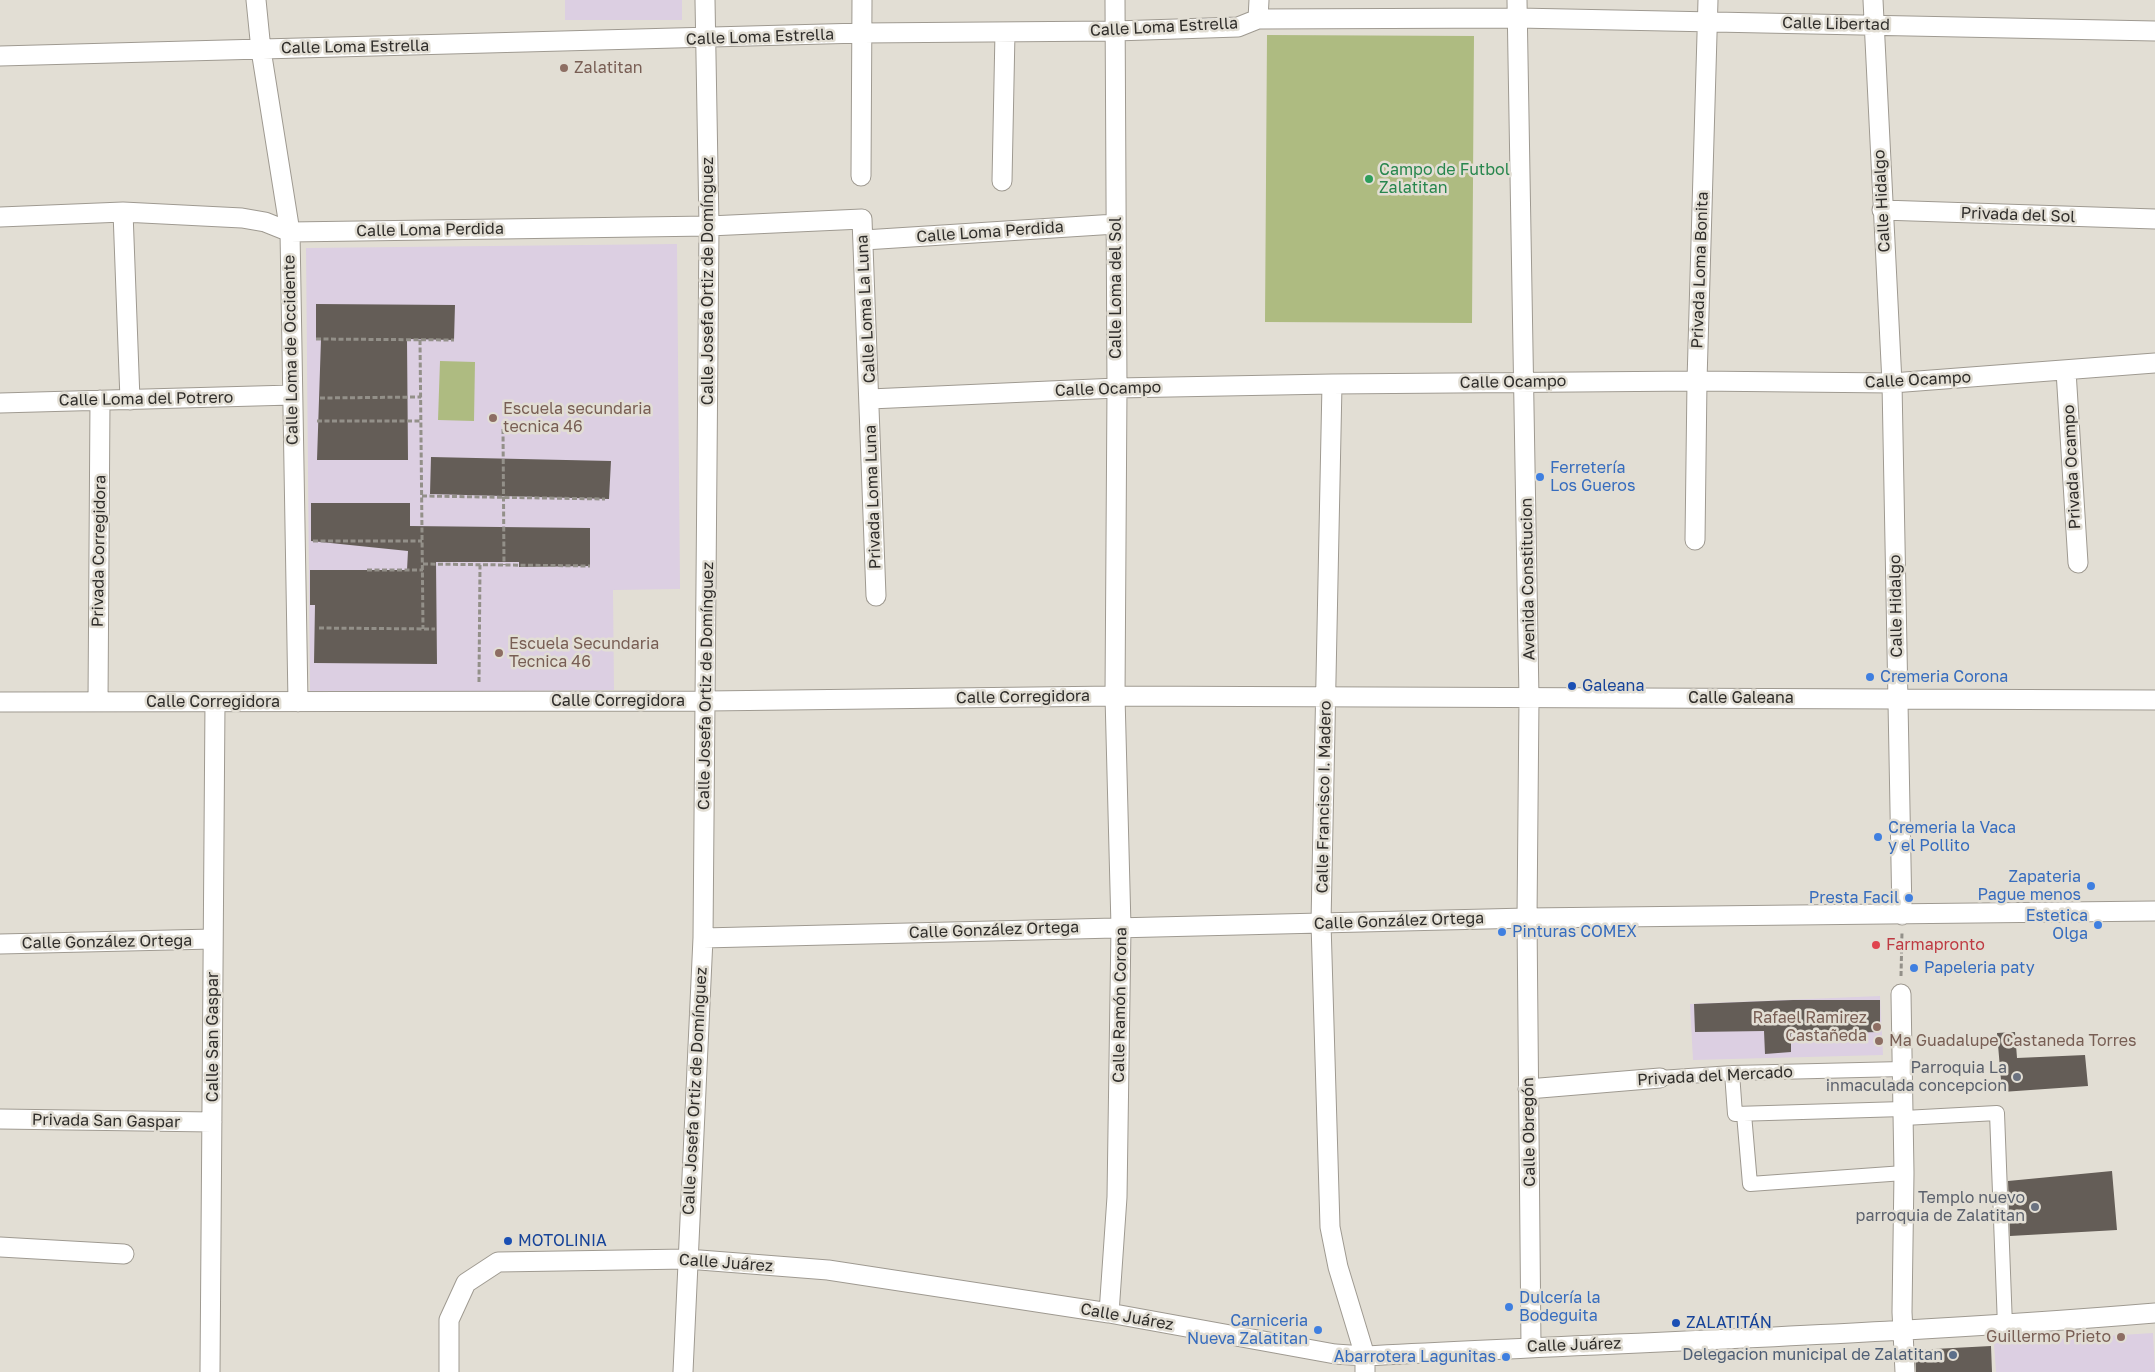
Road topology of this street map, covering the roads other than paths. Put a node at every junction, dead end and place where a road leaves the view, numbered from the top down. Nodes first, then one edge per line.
1 (256, 0) edge
2 (705, 0) edge
3 (862, 0) edge
4 (1115, 0) edge
5 (1708, 0) edge
6 (1873, 0) edge
7 (1258, 9) edge
8 (1518, 9) edge
9 (1708, 21) junction
10 (1873, 24) junction
11 (1115, 31) junction
12 (2155, 31) edge
13 (1005, 32) junction
14 (862, 33) junction
15 (705, 39) junction
16 (261, 50) junction
17 (0, 56) edge
18 (860, 176) dead end
19 (1002, 181) dead end
20 (1882, 210) junction
21 (124, 212) junction
22 (0, 217) edge
23 (862, 219) joint
24 (2155, 220) edge
25 (1116, 224) junction
26 (709, 226) junction
27 (290, 232) junction
28 (864, 240) junction
29 (2155, 363) edge
30 (2066, 371) junction
31 (1697, 381) junction
32 (1525, 382) junction
33 (1332, 384) junction
34 (1892, 384) junction
35 (1117, 388) junction
36 (292, 395) junction
37 (870, 399) junction
38 (100, 400) junction
39 (130, 400) junction
40 (0, 403) edge
41 (1695, 540) dead end
42 (2078, 563) dead end
43 (876, 596) dead end
44 (1114, 696) junction
45 (1327, 698) junction
46 (1529, 698) junction
47 (1898, 698) junction
48 (2155, 700) edge
49 (706, 701) junction
50 (0, 702) edge
51 (98, 702) junction
52 (215, 702) junction
53 (298, 702) junction
54 (2155, 911) edge
55 (1902, 915) junction
56 (1527, 918) junction
57 (1321, 923) junction
58 (1121, 927) junction
59 (703, 938) junction
60 (213, 939) junction
61 (0, 944) edge
62 (1901, 994) road end
63 (1903, 1068) junction
64 (1732, 1073) junction
65 (1660, 1078) joint
66 (1528, 1089) junction
67 (1903, 1113) junction
68 (1744, 1114) junction
69 (0, 1119) edge
70 (212, 1122) junction
71 (1904, 1174) junction
72 (0, 1247) edge
73 (124, 1254) dead end
74 (687, 1259) junction
75 (1108, 1312) junction
76 (2155, 1313) edge
77 (2005, 1326) junction
78 (1902, 1331) junction
79 (1531, 1347) junction
80 (1365, 1364) edge
81 (210, 1372) edge
82 (449, 1372) edge
83 (683, 1372) edge
84 (1906, 1372) edge

1 - 16 street, Calle Loma de Occidente
2 - 15 street, Calle Josefa Ortiz de Domínguez
3 - 14 street
4 - 11 street, Calle Loma del Sol
5 - 9 street, Privada Loma Bonita
6 - 10 street, Calle Hidalgo
7 - 8 street, Calle Loma Estrella
7 - 11 street, Calle Loma Estrella
8 - 9 street, Calle Libertad
8 - 32 street, Avenida Constitucion
9 - 10 street, Calle Libertad
9 - 31 street, Privada Loma Bonita
10 - 12 street, Calle Libertad
10 - 20 street, Calle Hidalgo
11 - 13 street, Calle Loma Estrella
11 - 25 street, Calle Loma del Sol
13 - 14 street, Calle Loma Estrella
13 - 19 street
14 - 15 street, Calle Loma Estrella
14 - 18 street
15 - 16 street, Calle Loma Estrella
15 - 26 street, Calle Josefa Ortiz de Domínguez
16 - 17 street, Calle Loma Estrella
16 - 27 street, Calle Loma de Occidente
20 - 24 street, Privada del Sol
20 - 34 street, Calle Hidalgo
21 - 22 street, Calle Loma Perdida
21 - 27 street, Calle Loma Perdida
21 - 39 street
23 - 26 street, Calle Loma Perdida
23 - 28 street, Calle Loma La Luna
25 - 28 street, Calle Loma Perdida
25 - 35 street, Calle Loma del Sol
26 - 27 street, Calle Loma Perdida
26 - 49 street, Calle Josefa Ortiz de Domínguez
27 - 36 street, Calle Loma de Occidente
28 - 37 street, Calle Loma La Luna
29 - 30 street, Calle Ocampo
30 - 34 street, Calle Ocampo
30 - 42 street, Privada Ocampo
31 - 32 street, Calle Ocampo
31 - 34 street, Calle Ocampo
31 - 41 street, Privada Loma Bonita
32 - 33 street, Calle Ocampo
32 - 46 street, Avenida Constitucion
33 - 35 street, Calle Ocampo
33 - 45 street, Calle Francisco I. Madero
34 - 47 street, Calle Hidalgo
35 - 37 street, Calle Ocampo
35 - 44 street, Calle Loma del Sol
36 - 39 street, Calle Loma del Potrero
36 - 53 street, Calle Loma de Occidente
37 - 43 street, Privada Loma Luna
38 - 39 street, Calle Loma del Potrero
38 - 40 street, Calle Loma del Potrero
38 - 51 street, Privada Corregidora
44 - 45 street, Calle Corregidora
44 - 49 street, Calle Corregidora
44 - 58 street, Calle Ramón Corona
45 - 46 street, Calle Galeana
45 - 57 street, Calle Francisco I. Madero
46 - 47 street, Calle Galeana
46 - 56 street, Avenida Constitucion
47 - 48 street, Calle Galeana
47 - 55 street, Calle Hidalgo
49 - 53 street, Calle Corregidora
49 - 59 street, Calle Josefa Ortiz de Domínguez
50 - 51 street, Calle Corregidora
51 - 52 street, Calle Corregidora
52 - 53 street, Calle Corregidora
52 - 60 street, Calle San Gaspar
54 - 55 street, Calle González Ortega
55 - 56 street, Calle González Ortega
56 - 57 street, Calle González Ortega
56 - 66 street, Calle Obregón
57 - 58 street, Calle González Ortega
57 - 80 street, Calle Francisco I. Madero
58 - 59 street, Calle González Ortega
58 - 75 street, Calle Ramón Corona
59 - 74 street, Calle Josefa Ortiz de Domínguez
60 - 61 street, Calle González Ortega
60 - 70 street, Calle San Gaspar
62 - 63 street
63 - 64 street, Privada del Mercado
63 - 67 street
64 - 65 street, Privada del Mercado
64 - 68 street
65 - 66 street, Privada del Mercado
66 - 79 street, Calle Obregón
67 - 68 street
67 - 71 street
67 - 77 street
68 - 71 street
69 - 70 street, Privada San Gaspar
70 - 81 street, Calle San Gaspar
71 - 78 street
72 - 73 street
74 - 75 street, Calle Juárez
74 - 82 street, Calle Juárez
74 - 83 street, Calle Josefa Ortiz de Domínguez
75 - 80 street, Calle Juárez
76 - 77 street, Calle Juárez
77 - 78 street, Calle Juárez
78 - 79 street, Calle Juárez
78 - 84 street
79 - 80 street, Calle Juárez

